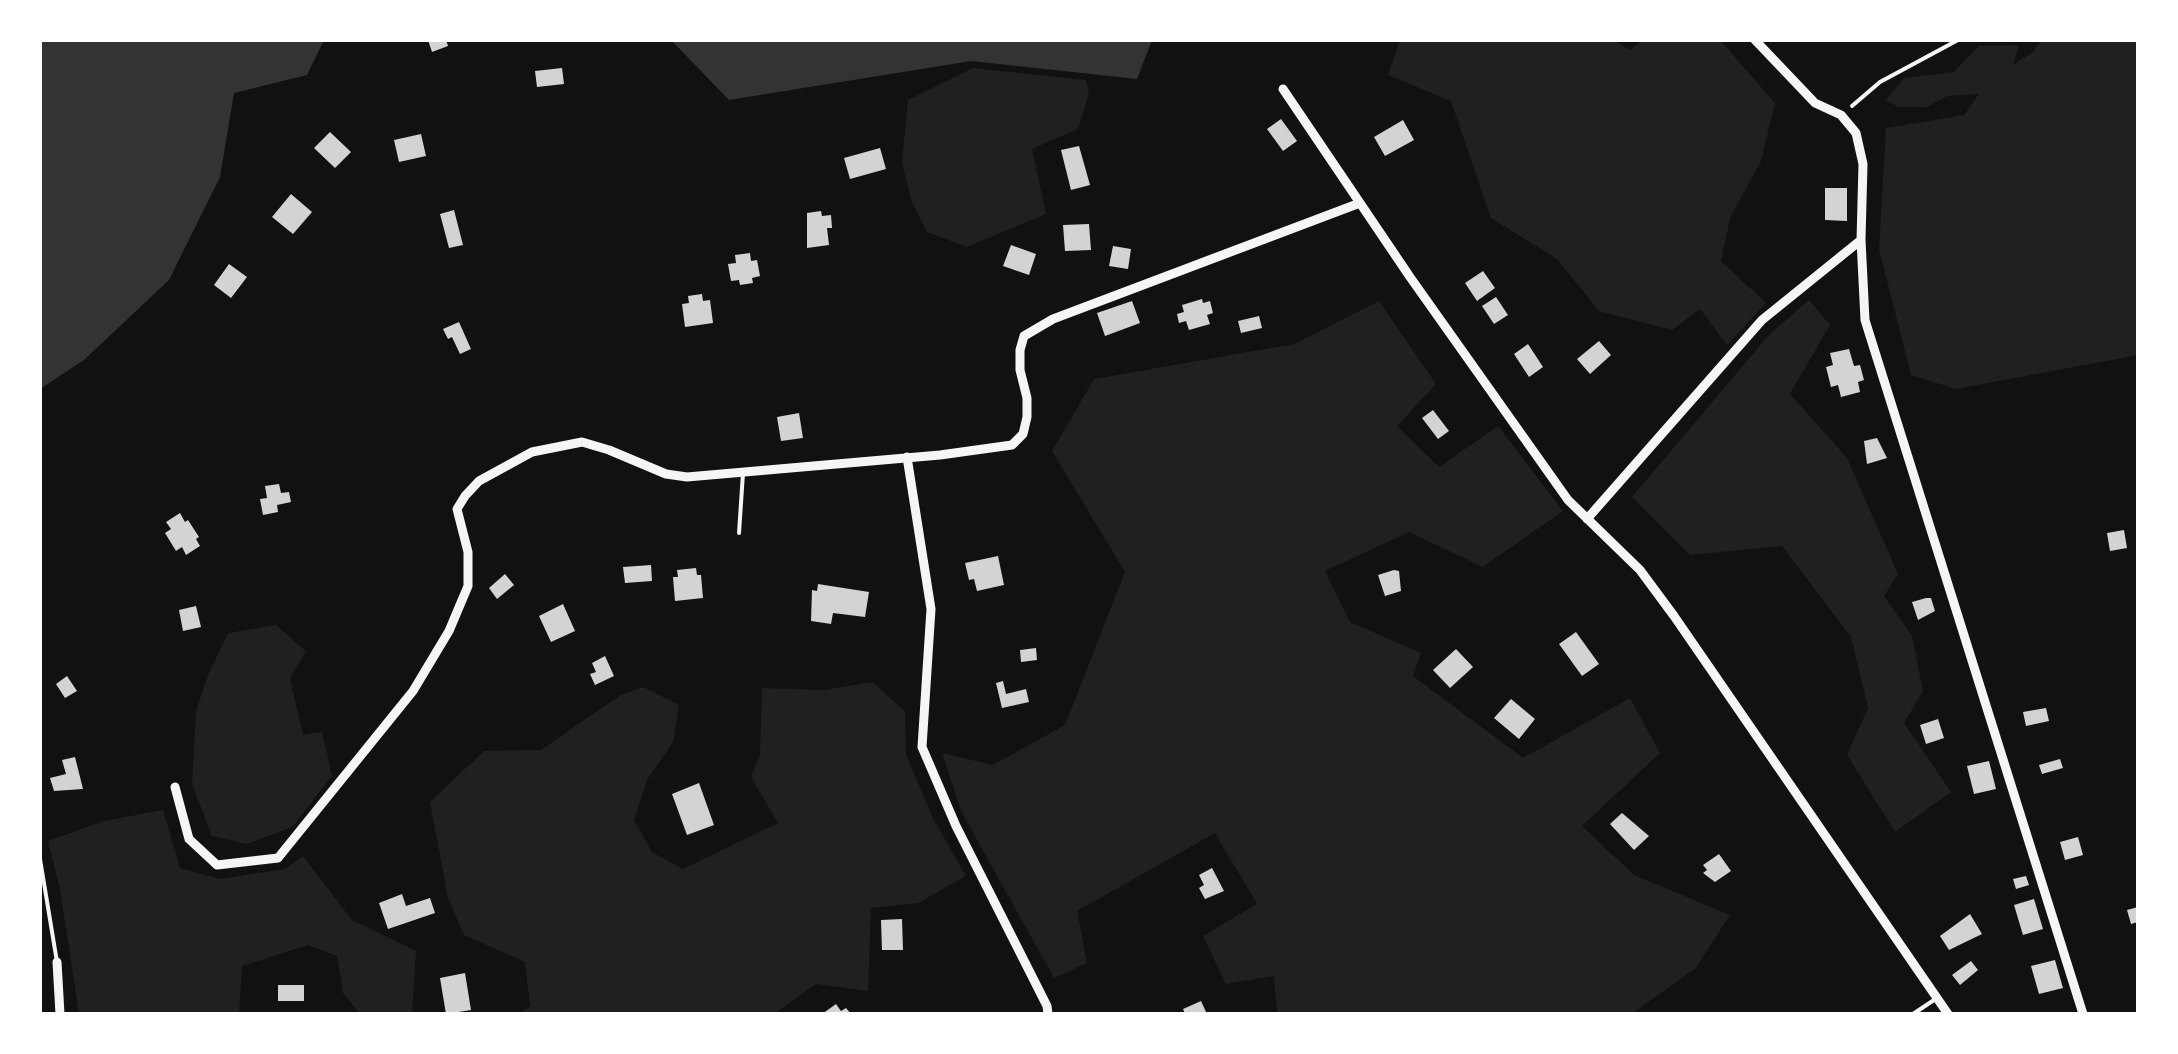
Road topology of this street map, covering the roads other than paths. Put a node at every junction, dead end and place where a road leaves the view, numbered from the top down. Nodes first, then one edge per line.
1 (1754, 40) edge
2 (1283, 89) dead end
3 (1360, 204) junction
4 (1862, 240) junction
5 (907, 457) junction
6 (743, 473) junction
7 (1588, 519) junction
8 (738, 534) dead end
9 (175, 786) dead end
10 (40, 859) edge
11 (57, 962) joint
12 (1937, 999) junction
13 (60, 1014) edge
14 (1048, 1014) edge
15 (1913, 1014) edge
16 (1948, 1014) edge
17 (2084, 1014) edge

1 - 4 street
2 - 3 street
3 - 5 street
3 - 7 street
4 - 7 street
4 - 17 street
5 - 6 street
5 - 14 street
6 - 8 lane
6 - 9 street
7 - 12 street
10 - 11 lane
11 - 13 street
12 - 15 lane
12 - 16 street

